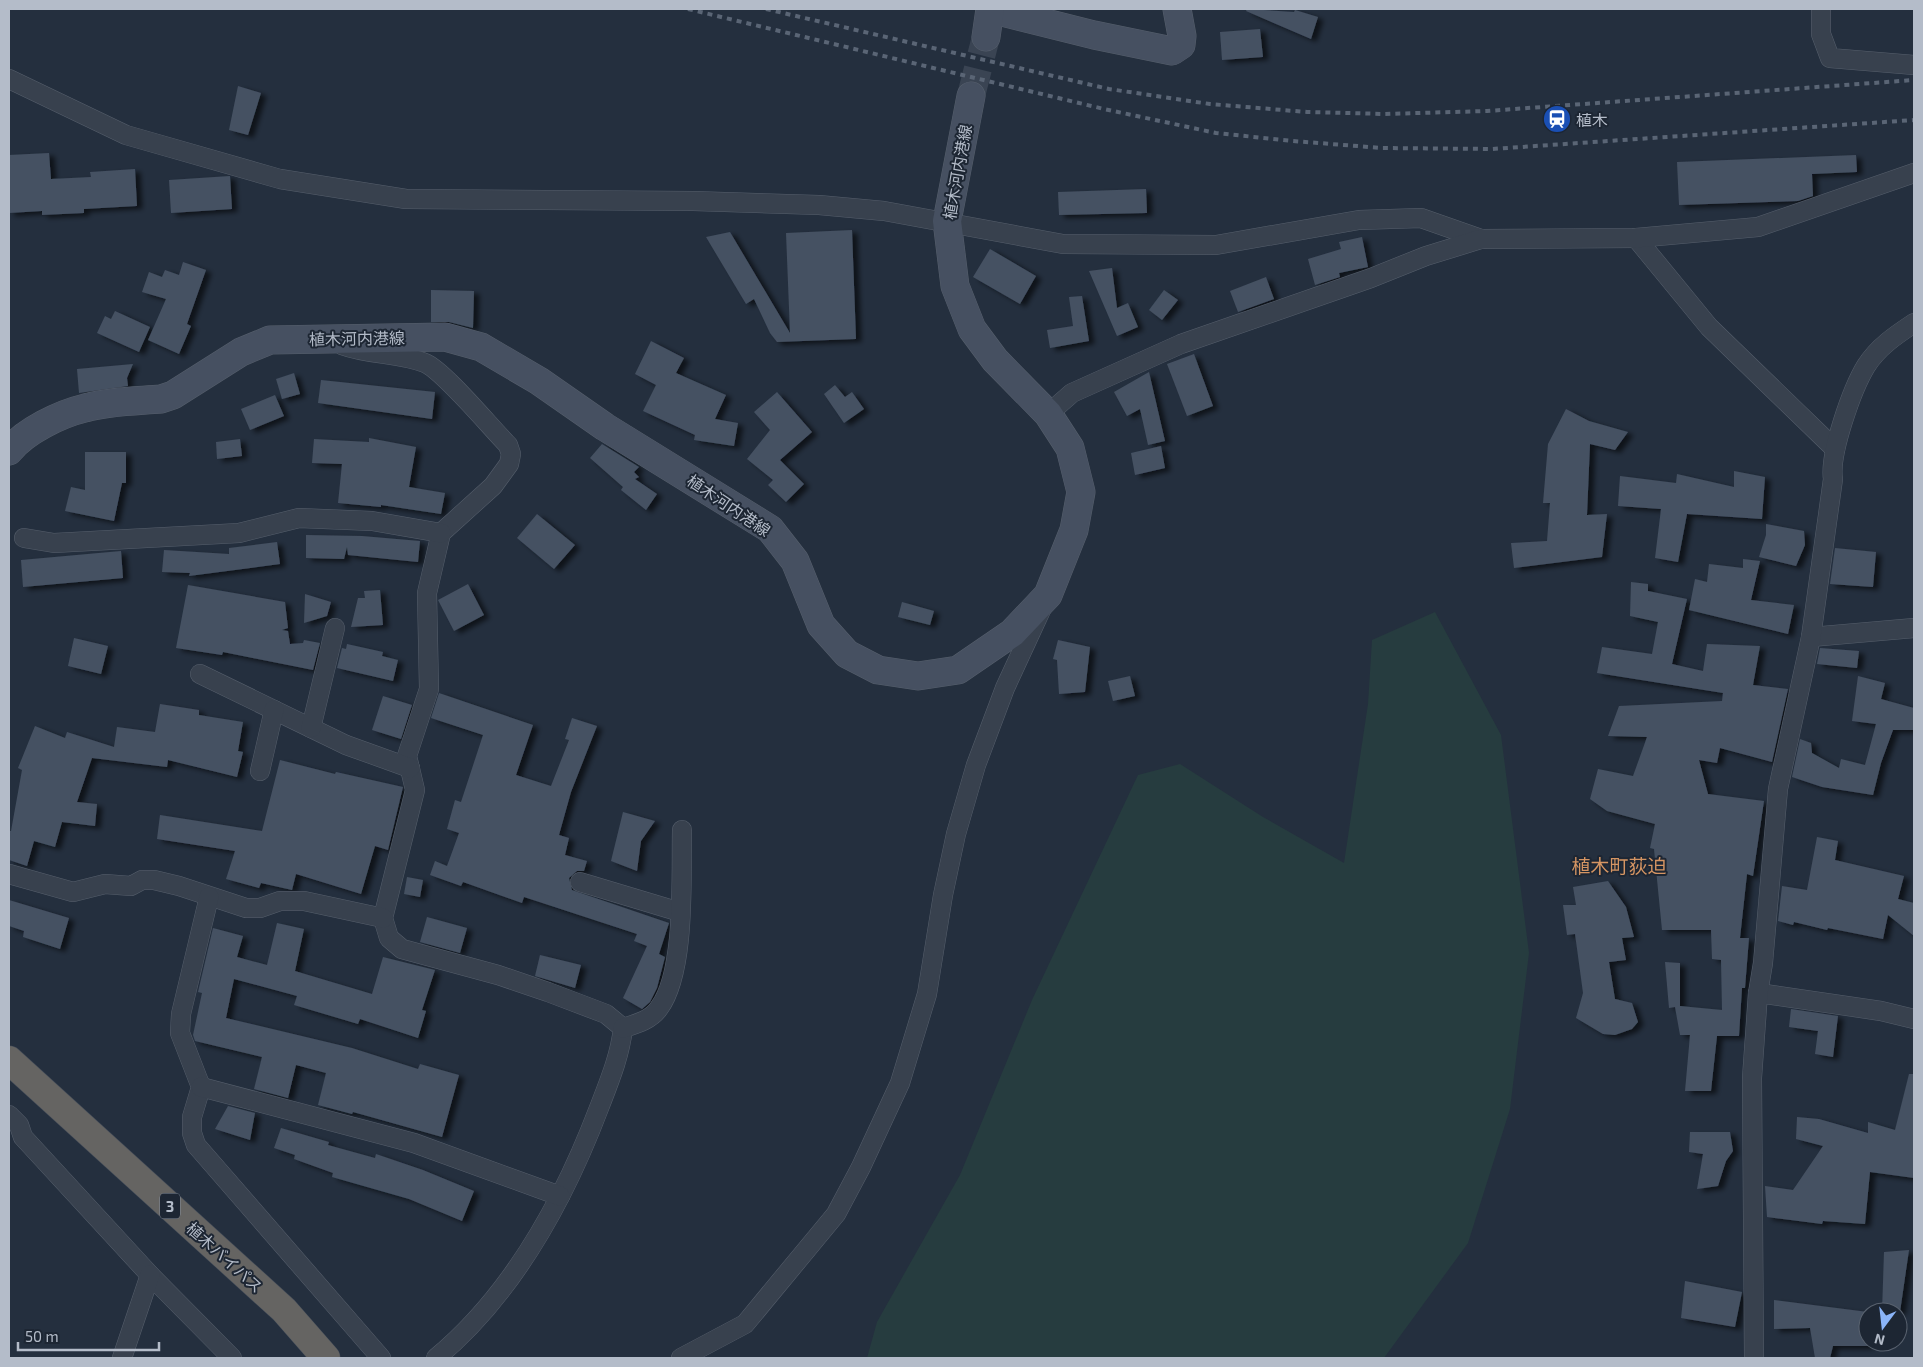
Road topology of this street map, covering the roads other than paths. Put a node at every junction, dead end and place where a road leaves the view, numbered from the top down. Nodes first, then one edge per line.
1 (990, 9) edge
2 (1178, 9) edge
3 (1821, 9) edge
4 (986, 37) tunnel mouth
5 (1914, 65) edge
6 (9, 79) edge
7 (971, 96) tunnel mouth
8 (1914, 173) edge
9 (947, 221) junction
10 (1636, 238) junction
11 (1481, 239) junction
12 (1914, 323) edge
13 (325, 338) junction
14 (1048, 414) junction
15 (1835, 449) junction
16 (9, 451) edge
17 (441, 534) junction
18 (24, 538) dead end
19 (1048, 596) junction
20 (335, 628) dead end
21 (1914, 628) edge
22 (1811, 637) junction
23 (200, 674) dead end
24 (274, 710) junction
25 (311, 728) junction
26 (410, 768) junction
27 (260, 771) dead end
28 (682, 830) dead end
29 (9, 874) edge
30 (580, 882) dead end
31 (209, 896) junction
32 (680, 912) junction
33 (383, 918) junction
34 (1758, 993) junction
35 (1914, 1019) edge
36 (623, 1028) junction
37 (9, 1060) edge
38 (201, 1087) junction
39 (9, 1115) edge
40 (560, 1196) junction
41 (150, 1275) junction
42 (122, 1358) edge
43 (232, 1358) edge
44 (326, 1358) edge
45 (381, 1358) edge
46 (436, 1358) edge
47 (681, 1358) edge
48 (1754, 1358) edge

1 - 2 main road
1 - 4 main road
3 - 5 street
6 - 9 street
7 - 9 main road, 植木河内港線
8 - 10 street
9 - 11 street
9 - 14 main road, 植木河内港線
10 - 11 street
10 - 15 street
11 - 14 street
12 - 15 street
13 - 16 main road, 植木河内港線
13 - 17 street
13 - 19 main road, 植木河内港線
14 - 19 main road, 植木河内港線
15 - 22 street
17 - 18 street
17 - 26 street
19 - 47 street
20 - 25 street
21 - 22 street
22 - 34 street
23 - 24 street
24 - 25 street
24 - 27 street
25 - 26 street
26 - 33 street
28 - 32 street
29 - 31 street
30 - 32 street
31 - 33 street
31 - 38 street
32 - 36 street
33 - 36 street
34 - 35 street
34 - 48 street
36 - 40 street
37 - 44 highway, 植木バイパス / 3
38 - 40 street
38 - 45 street
39 - 41 street
40 - 46 street
41 - 42 street
41 - 43 street

